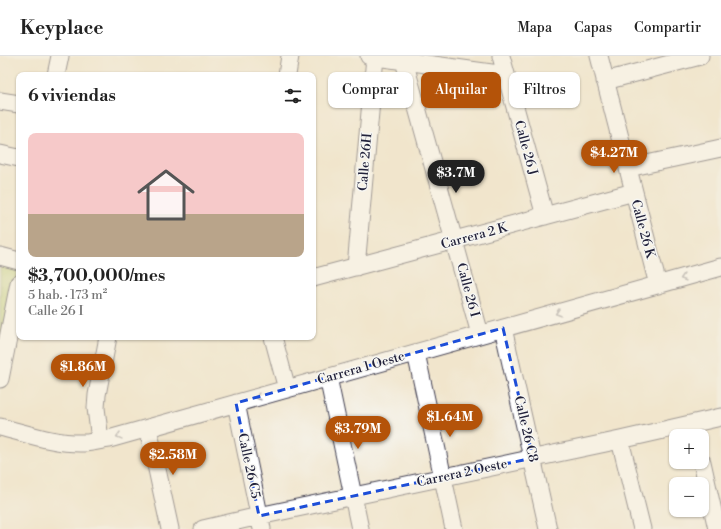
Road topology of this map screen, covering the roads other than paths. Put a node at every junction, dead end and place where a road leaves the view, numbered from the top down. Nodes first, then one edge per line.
1 (60, 56) edge
2 (290, 56) edge
3 (372, 56) edge
4 (501, 56) edge
5 (599, 56) edge
6 (700, 56) edge
7 (404, 61) junction
8 (57, 72) edge
9 (287, 72) edge
10 (506, 75) junction
11 (605, 81) junction
12 (0, 101) edge
13 (16, 104) edge
14 (721, 148) edge
15 (0, 154) edge
16 (16, 157) edge
17 (628, 168) junction
18 (634, 192) junction
19 (545, 216) junction
20 (454, 241) junction
21 (0, 256) edge
22 (16, 260) edge
23 (356, 267) junction
24 (721, 267) edge
25 (316, 277) edge
26 (658, 285) junction
27 (16, 298) edge
28 (503, 328) junction
29 (480, 334) junction
30 (107, 340) edge
31 (274, 340) edge
32 (416, 353) junction
33 (328, 377) junction
34 (0, 379) edge
35 (287, 389) junction
36 (236, 403) junction
37 (721, 417) edge
38 (0, 427) edge
39 (148, 428) junction
40 (697, 429) edge
41 (669, 433) edge
42 (100, 440) junction
43 (620, 440) junction
44 (533, 458) junction
45 (704, 469) edge
46 (444, 477) junction
47 (353, 496) junction
48 (261, 522) edge
49 (170, 529) edge
50 (203, 529) edge
51 (360, 529) edge
52 (454, 529) edge
53 (548, 529) edge
54 (642, 529) edge
55 (717, 529) edge

1 - 8 street
2 - 9 street
3 - 7 street
3 - 23 street, Calle 26H
4 - 10 street, Calle 26 J
5 - 11 street, Calle 26 K
6 - 11 street
7 - 10 street
7 - 20 street, Calle 26 I
10 - 19 street, Calle 26 J
11 - 17 street, Calle 26 K
12 - 13 street
14 - 17 street
15 - 16 street
17 - 18 street, Calle 26 K
18 - 19 street, Carrera 2 K
18 - 26 street, Calle 26 K
19 - 20 street, Carrera 2 K
20 - 23 street, Carrera 2 K
20 - 29 street, Calle 26 I
21 - 22 street
23 - 25 street, Carrera 2 K
24 -> 26 street, Carrera 1 Oeste
26 -> 28 street, Carrera 1 Oeste
27 - 34 street
28 - 29 street, Carrera 1 Oeste
28 - 44 street, Calle 26 C8
29 - 32 street, Carrera 1 Oeste
30 - 42 street
31 - 35 street
32 - 33 street, Carrera 1 Oeste
32 - 46 street
33 - 35 street, Carrera 1 Oeste
33 - 47 street
35 -> 36 street, Carrera 1 Oeste
36 - 39 street, Carrera 1 Oeste
36 - 48 street, Calle 26 C5
37 - 40 street, Carrera 2 Oeste
38 - 42 street, Carrera 1 Oeste
39 -> 42 street, Carrera 1 Oeste
39 - 49 street
41 - 43 street, Carrera 2 Oeste
43 - 44 street, Carrera 2 Oeste
43 - 54 street
44 - 46 street, Carrera 2 Oeste
44 - 53 street, Calle 26 C8
45 - 55 street
46 - 47 street, Carrera 2 Oeste
46 - 52 street
47 - 48 street, Carrera 2 Oeste
47 - 51 street
48 - 50 street, Carrera 2 Oeste

